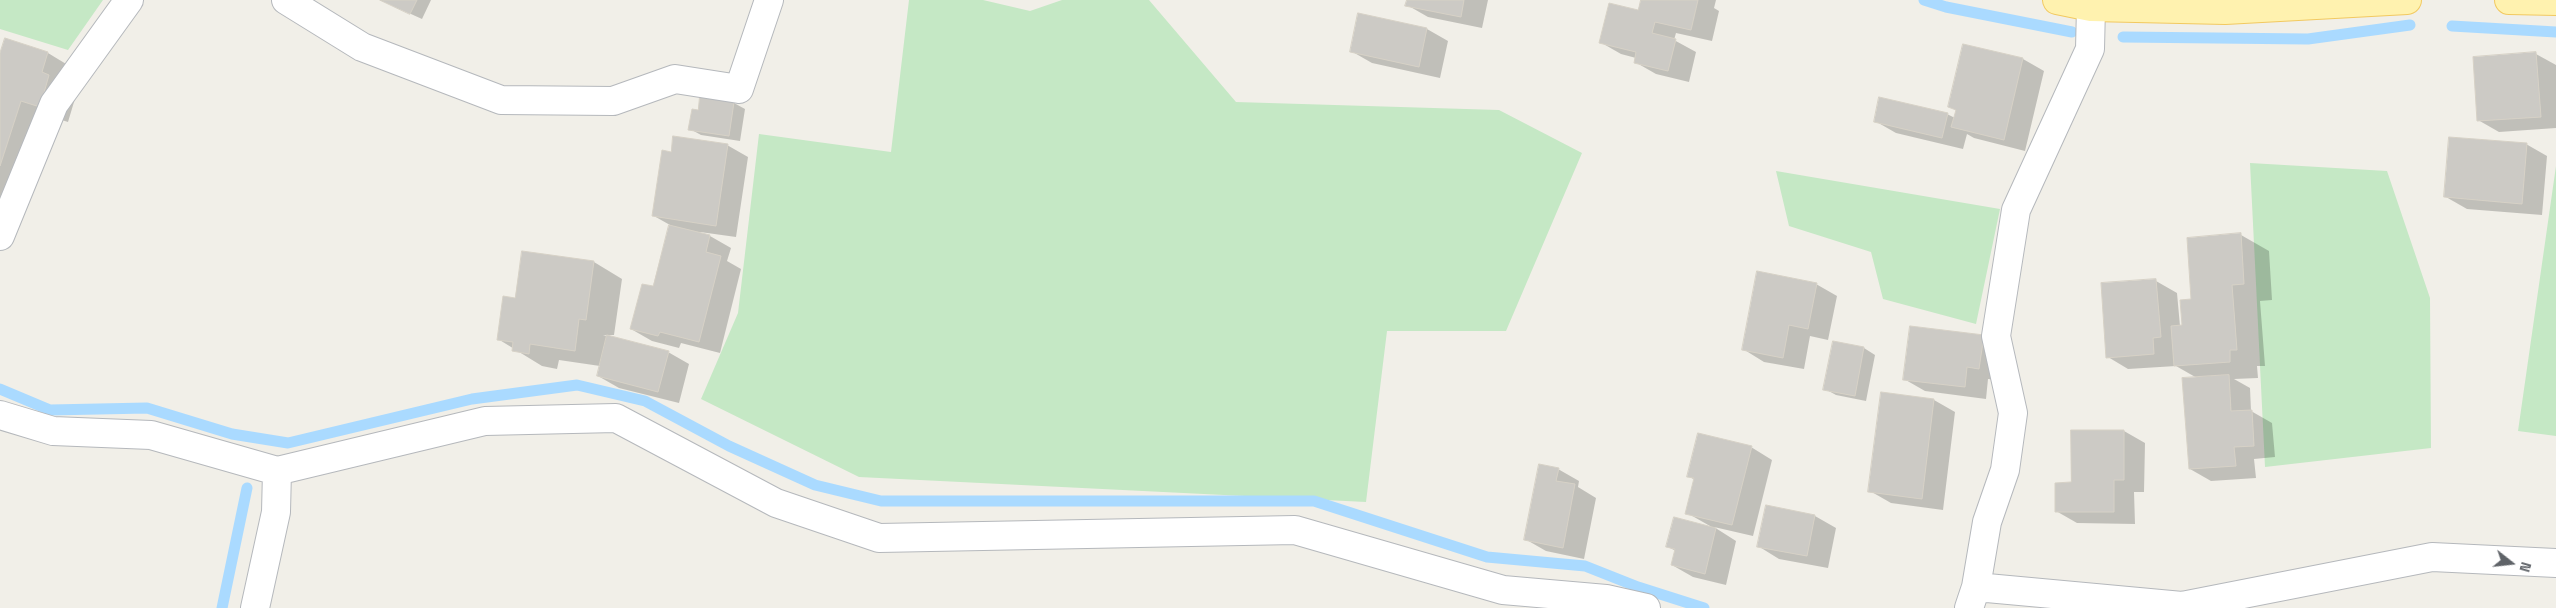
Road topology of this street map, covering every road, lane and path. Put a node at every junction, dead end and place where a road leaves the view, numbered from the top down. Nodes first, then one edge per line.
1 (129, 0) edge
2 (286, 0) edge
3 (769, 0) edge
4 (2057, 0) edge
5 (2407, 0) edge
6 (2509, 0) edge
7 (2556, 1) edge
8 (2091, 7) junction
9 (0, 236) edge
10 (0, 415) edge
11 (277, 471) junction
12 (2556, 563) edge
13 (1973, 597) edge
14 (255, 608) edge
15 (1646, 608) edge

1 - 9 street
2 - 3 street
4 - 8 main road
5 - 8 main road
6 - 7 main road
8 - 13 street
10 - 11 street
11 - 14 street
11 - 15 street
12 - 13 street

